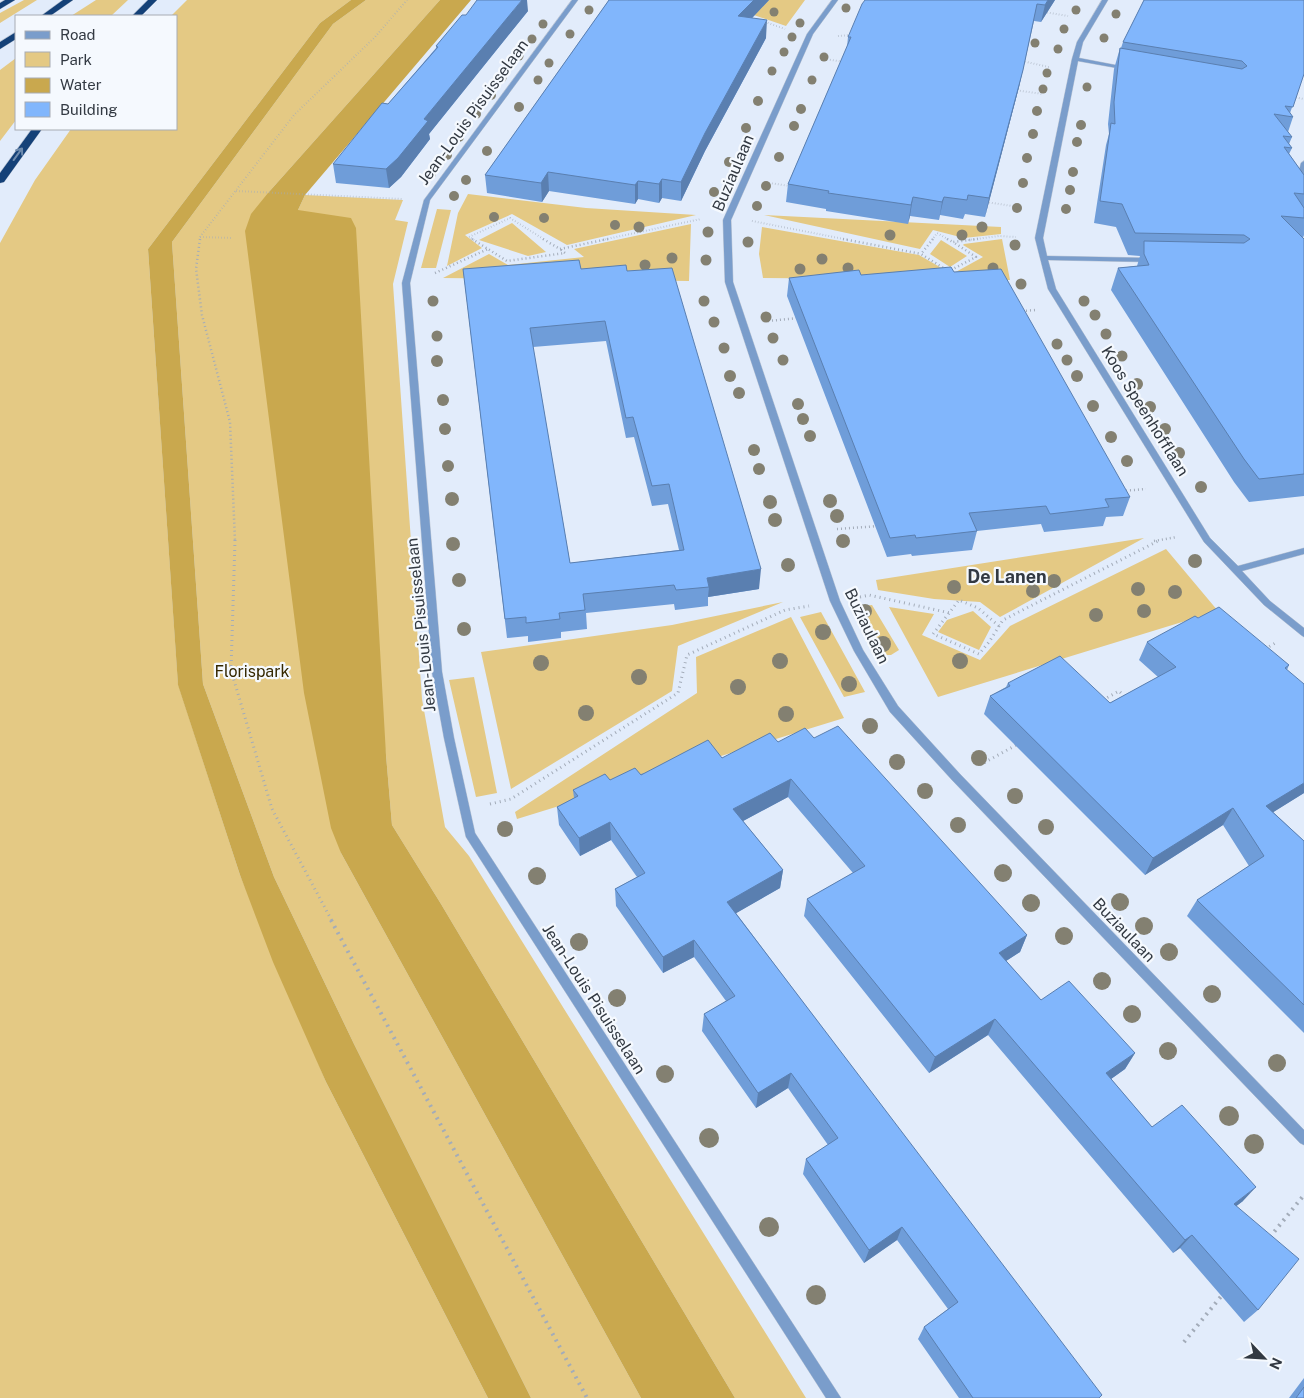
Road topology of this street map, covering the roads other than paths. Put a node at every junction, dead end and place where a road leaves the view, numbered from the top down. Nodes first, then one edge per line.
1 (11, 0) edge
2 (69, 0) edge
3 (153, 0) edge
4 (575, 0) edge
5 (835, 0) edge
6 (1105, 0) edge
7 (0, 6) edge
8 (46, 15) edge
9 (137, 15) edge
10 (15, 36) edge
11 (0, 46) edge
12 (1075, 59) junction
13 (1132, 69) edge
14 (36, 130) edge
15 (1304, 163) edge
16 (1304, 176) edge
17 (0, 180) edge
18 (1044, 258) junction
19 (1158, 260) edge
20 (1304, 551) edge
21 (1236, 570) junction
22 (1302, 631) edge
23 (1304, 1139) edge
24 (834, 1398) edge

1 - 7 highway
2 - 8 highway
3 - 9 highway
4 - 24 street, Jean-Louis Pisuisselaan
5 - 23 street, Buziaulaan
6 - 12 street, Koos Speenhofflaan
10 - 11 highway
12 - 13 street
12 - 18 street, Koos Speenhofflaan
17 -> 14 highway
15 - 16 street
18 - 19 street
18 - 21 street, Koos Speenhofflaan
20 - 21 street
21 - 22 street, Koos Speenhofflaan

